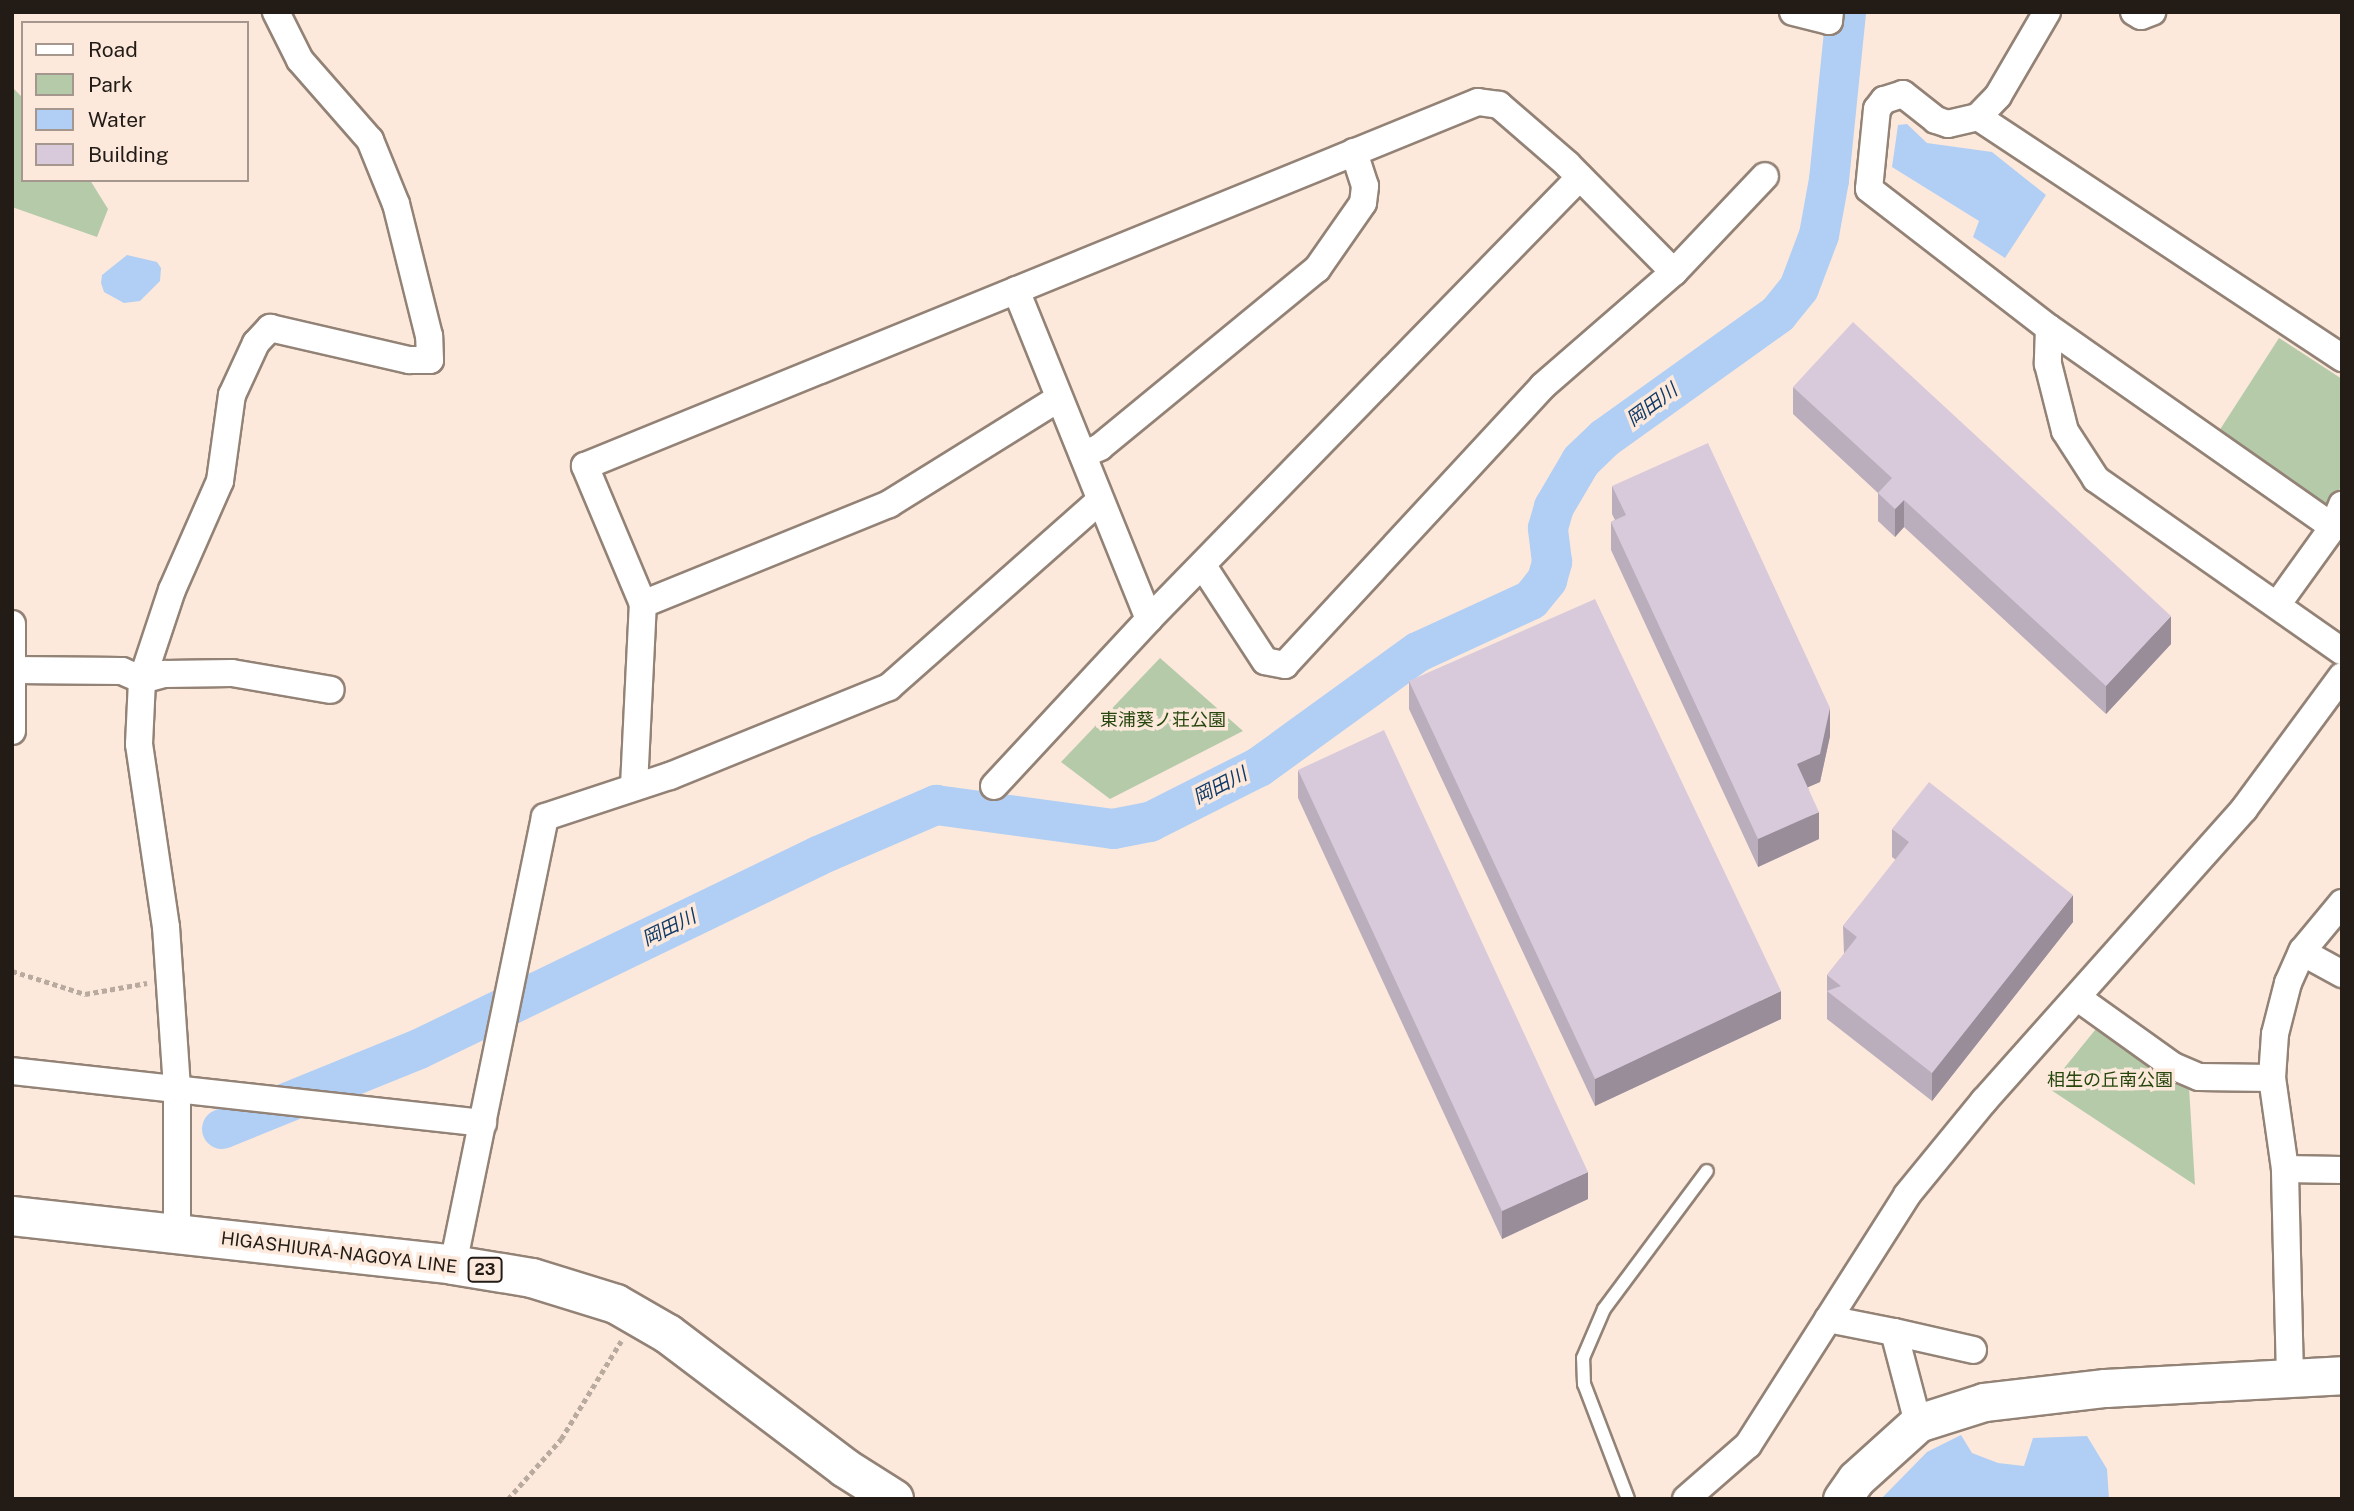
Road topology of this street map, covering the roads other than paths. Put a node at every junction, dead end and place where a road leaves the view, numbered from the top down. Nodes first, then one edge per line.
1 (276, 12) edge
2 (1793, 12) edge
3 (1830, 12) edge
4 (2047, 12) edge
5 (2134, 12) edge
6 (2152, 12) edge
7 (1978, 117) junction
8 (1354, 152) junction
9 (1765, 176) dead end
10 (1580, 177) junction
11 (1674, 272) junction
12 (1016, 290) junction
13 (2049, 328) junction
14 (2342, 358) edge
15 (1058, 400) junction
16 (1083, 455) junction
17 (1099, 501) junction
18 (2338, 516) edge
19 (1203, 566) junction
20 (643, 604) junction
21 (2277, 605) junction
22 (1149, 619) junction
23 (12, 624) edge
24 (2342, 651) edge
25 (15, 670) junction
26 (2342, 676) edge
27 (142, 680) junction
28 (331, 690) dead end
29 (12, 731) edge
30 (634, 786) junction
31 (994, 786) dead end
32 (2342, 902) edge
33 (2302, 952) junction
34 (2342, 974) edge
35 (2078, 998) junction
36 (12, 1071) edge
37 (2272, 1078) junction
38 (177, 1088) junction
39 (483, 1123) junction
40 (2285, 1169) junction
41 (2342, 1170) edge
42 (1706, 1171) dead end
43 (12, 1216) edge
44 (177, 1235) junction
45 (453, 1265) junction
46 (1828, 1319) junction
47 (1894, 1332) junction
48 (1973, 1350) dead end
49 (2342, 1375) edge
50 (2290, 1377) junction
51 (1918, 1423) junction
52 (894, 1499) edge
53 (1628, 1499) edge
54 (1686, 1499) edge
55 (1842, 1499) edge

1 - 27 street
2 - 3 street
4 - 7 street
5 - 6 street
7 - 13 street
7 - 14 street
8 - 10 street
8 - 12 street
8 - 16 street
9 - 11 street
10 - 11 street
10 - 19 street
11 - 19 street
12 - 15 street
12 - 20 street
13 - 18 street
13 - 21 street
15 - 16 street
15 - 20 street
16 - 17 street
17 - 22 street
17 - 30 street
18 - 21 street
19 - 22 street
20 - 30 street
21 - 24 street
22 - 31 street
23 - 25 street
25 - 27 street
25 - 29 street
26 - 35 street
27 - 28 street
27 - 38 street
30 - 39 street
32 - 33 street
33 - 34 street
33 - 37 street
35 - 37 street
35 - 46 street
36 - 38 street
37 - 40 street
38 - 39 street
38 - 44 street
39 - 45 street
40 - 41 street
40 - 50 street
42 - 53 lane
43 - 44 main road, HIGASHIURA-NAGOYA LINE / 23
44 - 45 main road, HIGASHIURA-NAGOYA LINE / 23
45 - 52 main road, HIGASHIURA-NAGOYA LINE / 23
46 - 47 street
46 - 54 street
47 - 48 street
47 - 51 street
49 - 50 street
50 - 51 street
51 - 55 street

